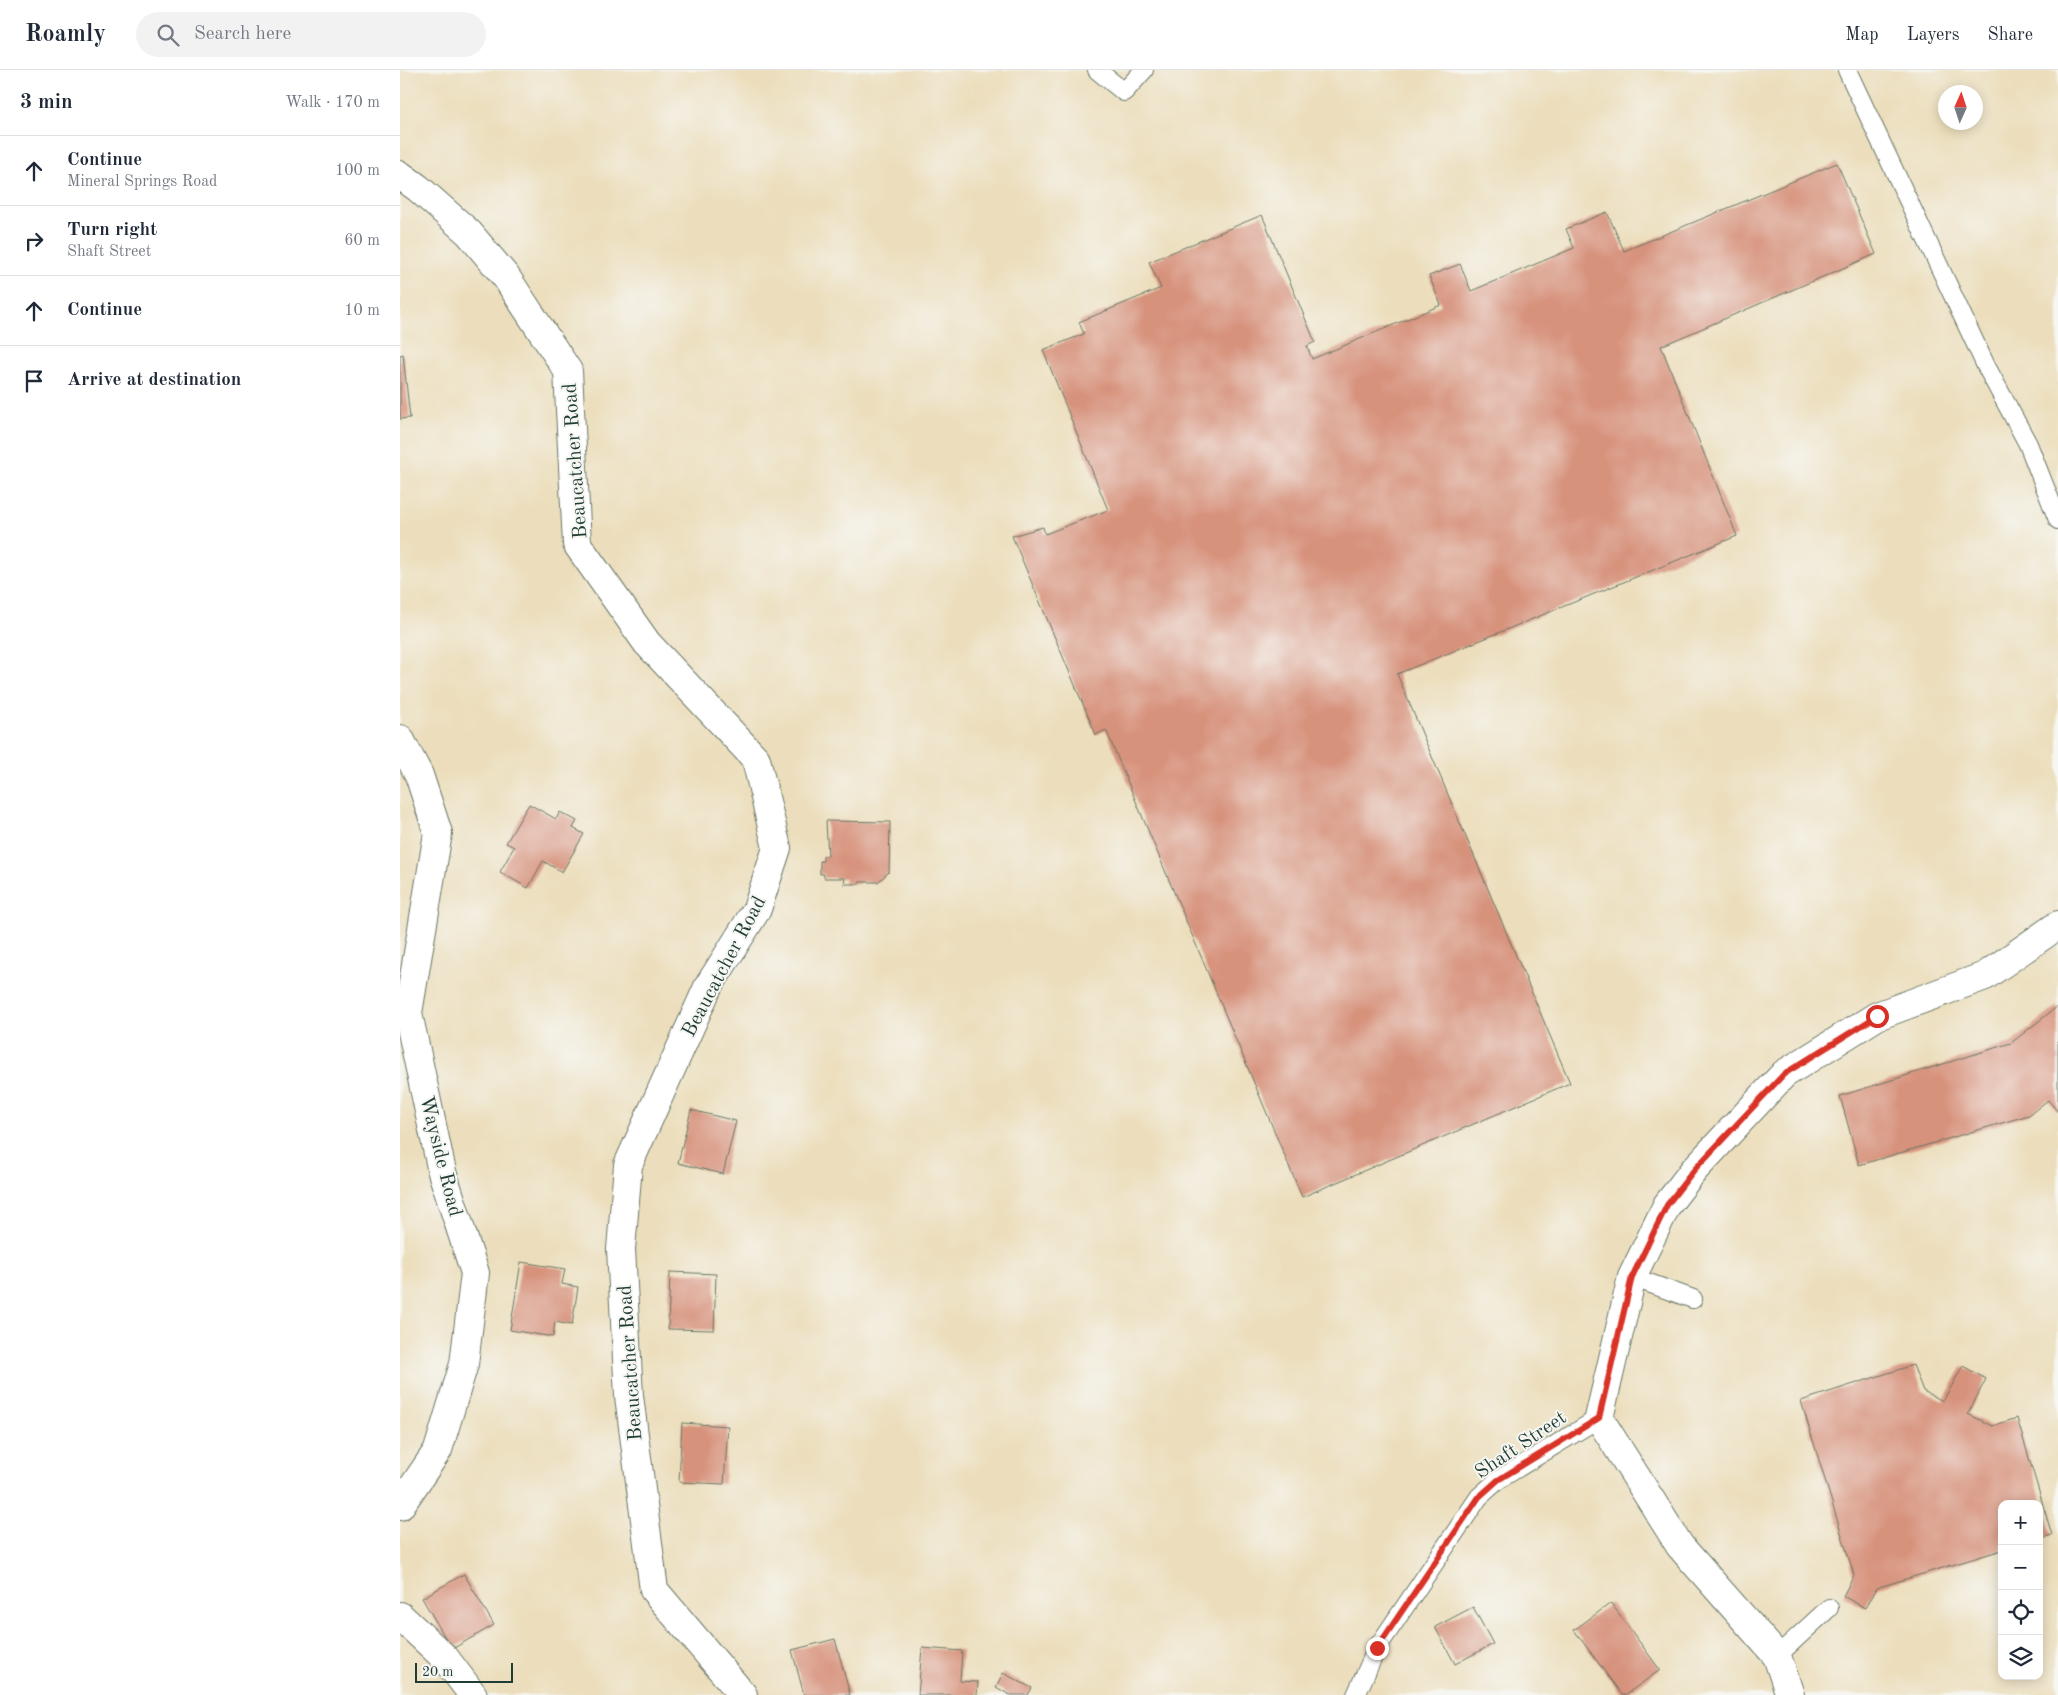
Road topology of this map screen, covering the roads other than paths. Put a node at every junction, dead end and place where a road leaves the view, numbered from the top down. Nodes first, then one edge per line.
1 (1097, 70) edge
2 (1144, 70) edge
3 (1846, 70) edge
4 (400, 175) edge
5 (2058, 520) edge
6 (400, 739) edge
7 (2058, 925) edge
8 (1632, 1277) junction
9 (1693, 1299) dead end
10 (1599, 1418) junction
11 (400, 1506) edge
12 (1829, 1608) dead end
13 (400, 1616) edge
14 (1777, 1656) junction
15 (473, 1695) edge
16 (743, 1695) edge
17 (1356, 1695) edge
18 (1790, 1695) edge

1 - 2 lane
3 - 5 lane
4 - 16 street, Beaucatcher Road
6 - 11 street, Wayside Road
7 - 8 street
8 - 9 lane
8 - 10 street
10 - 14 street
10 - 17 lane, Shaft Street
12 - 14 lane
13 - 15 street
14 - 18 street

